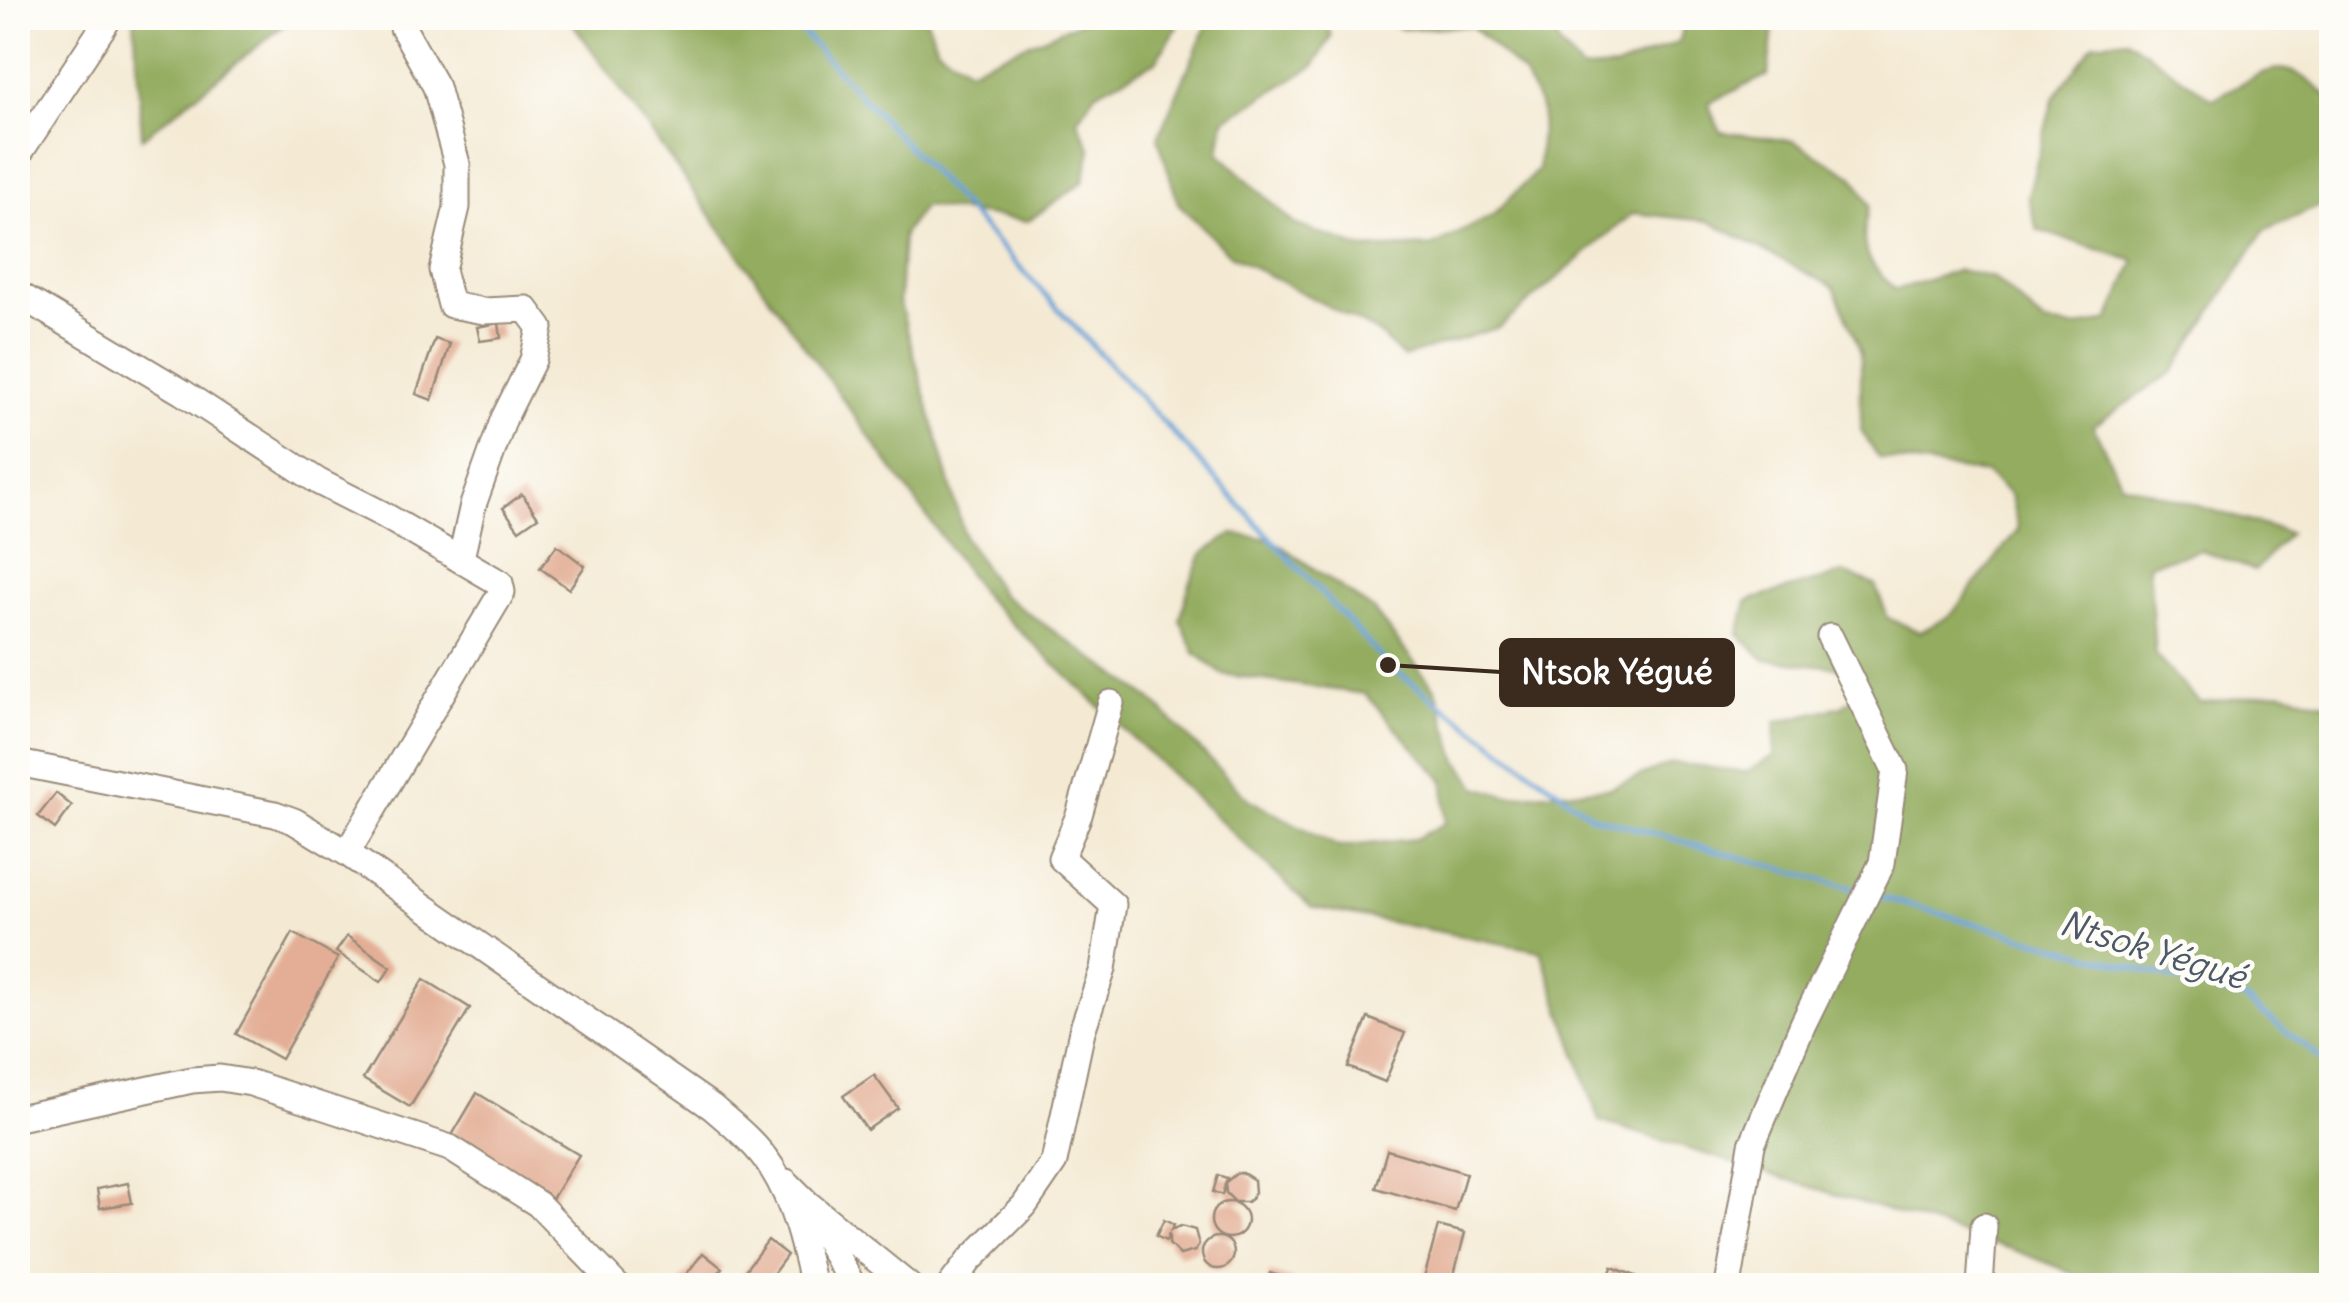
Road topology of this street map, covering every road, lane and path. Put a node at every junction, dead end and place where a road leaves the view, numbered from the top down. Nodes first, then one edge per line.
1 (109, 18) edge
2 (403, 18) edge
3 (18, 154) edge
4 (18, 294) edge
5 (461, 558) junction
6 (1830, 637) dead end
7 (1111, 703) dead end
8 (18, 763) edge
9 (347, 853) junction
10 (18, 1118) edge
11 (772, 1168) junction
12 (808, 1204) junction
13 (1984, 1226) dead end
14 (616, 1286) edge
15 (813, 1286) edge
16 (853, 1286) edge
17 (908, 1286) edge
18 (950, 1286) edge
19 (1728, 1286) edge
20 (1980, 1286) edge

1 - 3 street
2 - 5 street
4 - 5 street
5 - 9 street
6 - 19 street
7 - 18 street
8 - 9 street
9 - 11 street
10 - 14 street
11 - 12 street
11 - 15 street
12 - 16 street
12 - 17 street
13 - 20 street

